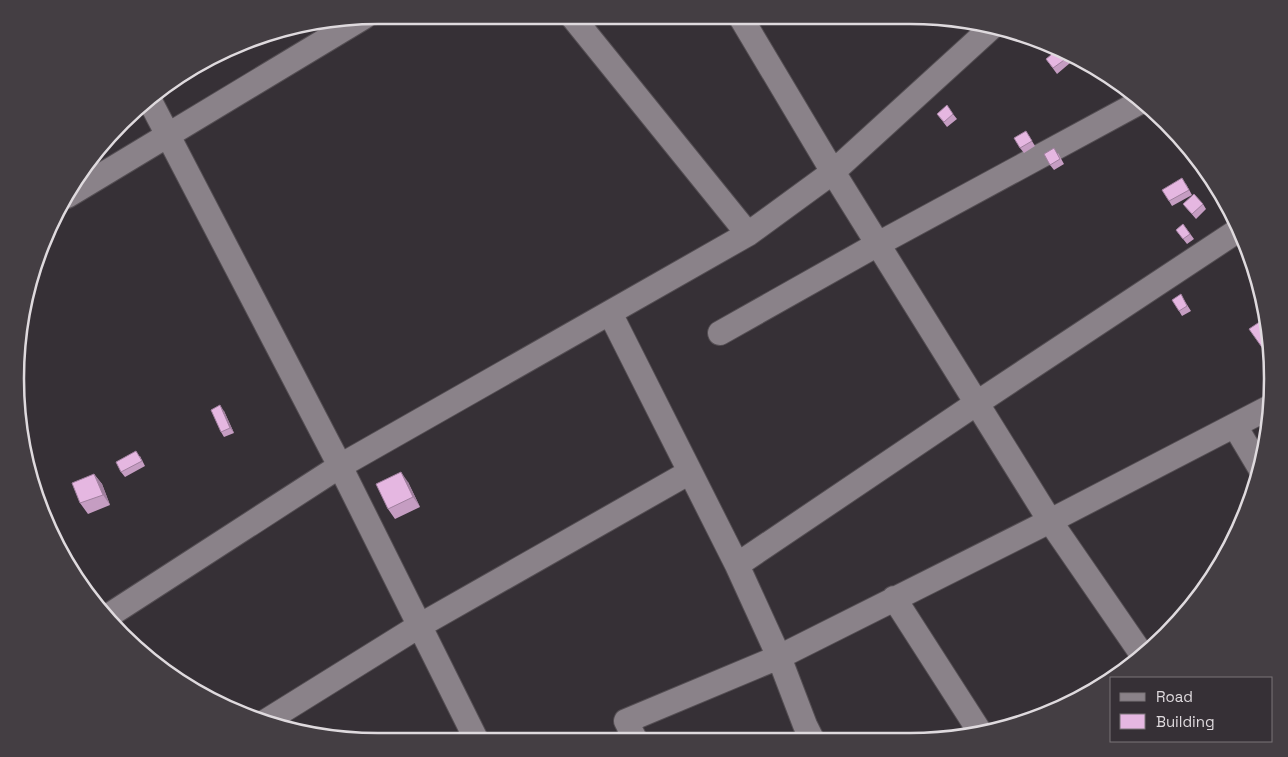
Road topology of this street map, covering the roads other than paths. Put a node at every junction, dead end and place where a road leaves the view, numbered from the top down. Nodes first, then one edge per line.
1 (578, 24) edge
2 (745, 24) edge
3 (350, 25) edge
4 (986, 33) edge
5 (1135, 105) edge
6 (153, 106) edge
7 (168, 135) junction
8 (833, 172) junction
9 (79, 189) edge
10 (748, 234) junction
11 (1233, 234) edge
12 (878, 244) junction
13 (610, 313) junction
14 (720, 334) dead end
15 (977, 403) junction
16 (1262, 411) edge
17 (1234, 426) junction
18 (1254, 459) edge
19 (340, 466) junction
20 (690, 472) junction
21 (1050, 521) junction
22 (737, 565) junction
23 (894, 598) junction
24 (113, 613) edge
25 (419, 626) junction
26 (1138, 649) edge
27 (779, 657) junction
28 (274, 717) edge
29 (976, 726) edge
30 (473, 733) edge
31 (632, 733) edge
32 (809, 733) edge

1 - 10 street
2 - 8 street
3 - 7 street
4 - 8 street
5 - 12 street
6 - 7 street
7 - 9 street
7 - 19 street
8 - 10 street
8 - 12 street
10 - 13 street
11 - 15 street
12 - 14 street
12 - 15 street
13 - 19 street
13 - 20 street
15 - 21 street
15 - 22 street
16 - 17 street
17 - 18 street
17 - 21 street
19 - 24 street
19 - 25 street
20 - 22 street
20 - 25 street
21 - 23 street
21 - 26 street
22 - 27 street
23 - 27 street
23 - 29 street
25 - 28 street
25 - 30 street
27 - 31 street
27 - 32 street

